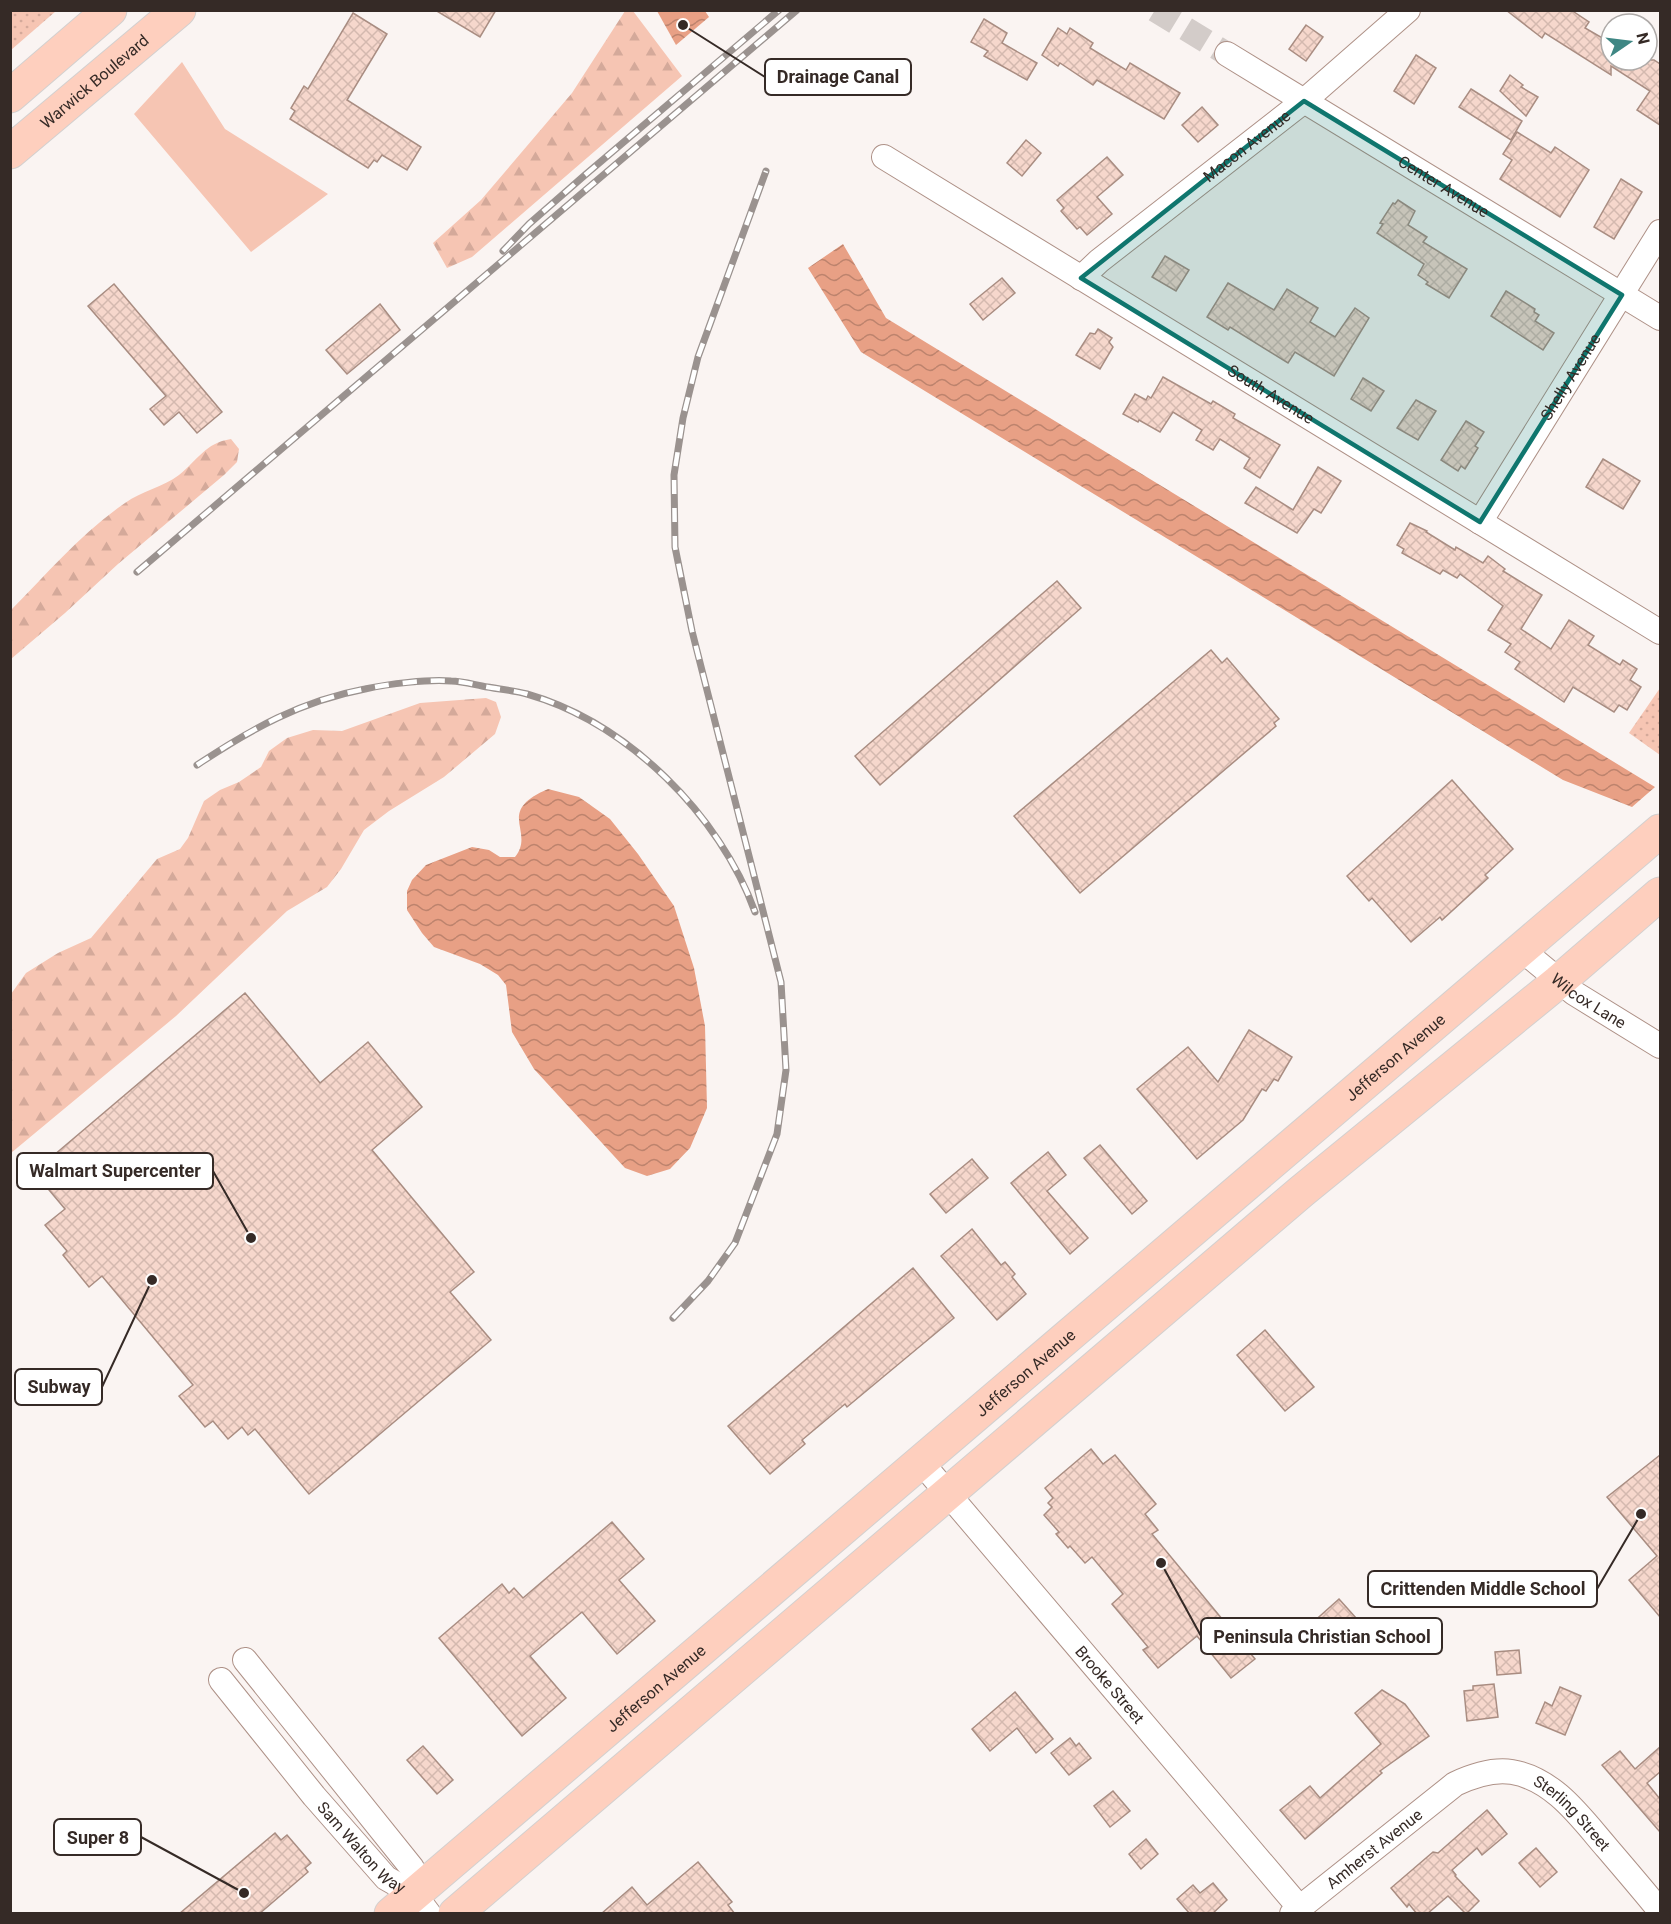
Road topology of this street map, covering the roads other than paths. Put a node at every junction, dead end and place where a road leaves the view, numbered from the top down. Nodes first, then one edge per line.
1 (110, 10) edge
2 (178, 10) edge
3 (1408, 10) edge
4 (1227, 54) tunnel mouth
5 (44, 67) junction
6 (10, 96) edge
7 (72, 100) junction
8 (1304, 101) junction
9 (10, 152) edge
10 (884, 157) dead end
11 (1660, 232) edge
12 (1081, 278) junction
13 (1622, 295) junction
14 (1660, 318) edge
15 (1480, 522) junction
16 (1660, 632) edge
17 (1660, 831) edge
18 (1660, 894) edge
19 (1522, 950) junction
20 (1558, 982) junction
21 (1660, 1046) edge
22 (921, 1462) junction
23 (947, 1493) junction
24 (244, 1660) dead end
25 (221, 1680) dead end
26 (1455, 1784) joint
27 (411, 1907) edge
28 (1295, 1910) edge
29 (1660, 1911) edge
30 (455, 1914) edge

1 - 5 main road
2 - 7 main road, Warwick Boulevard
3 - 8 street, Macon Avenue
4 - 8 street, Center Avenue
5 - 6 main road
5 - 7 main road
7 - 9 main road, Warwick Boulevard
8 - 12 street, Macon Avenue
8 - 13 street, Center Avenue
10 - 12 street, South Avenue
11 - 13 street, Shelly Avenue
12 - 15 street, South Avenue
13 - 14 street, Center Avenue
13 - 15 street, Shelly Avenue
15 - 16 street, South Avenue
17 - 19 main road, Jefferson Avenue
18 - 20 main road
19 - 20 street, Wilcox Lane
19 - 22 main road, Jefferson Avenue
20 - 21 street, Wilcox Lane
20 - 23 main road
22 - 23 street, Brooke Street
22 - 27 main road, Jefferson Avenue
23 - 28 street, Brooke Street
23 - 30 main road
24 - 27 street, Sam Walton Way
25 - 27 street, Sam Walton Way
26 - 28 street, Amherst Avenue
26 - 29 street, Sterling Street

